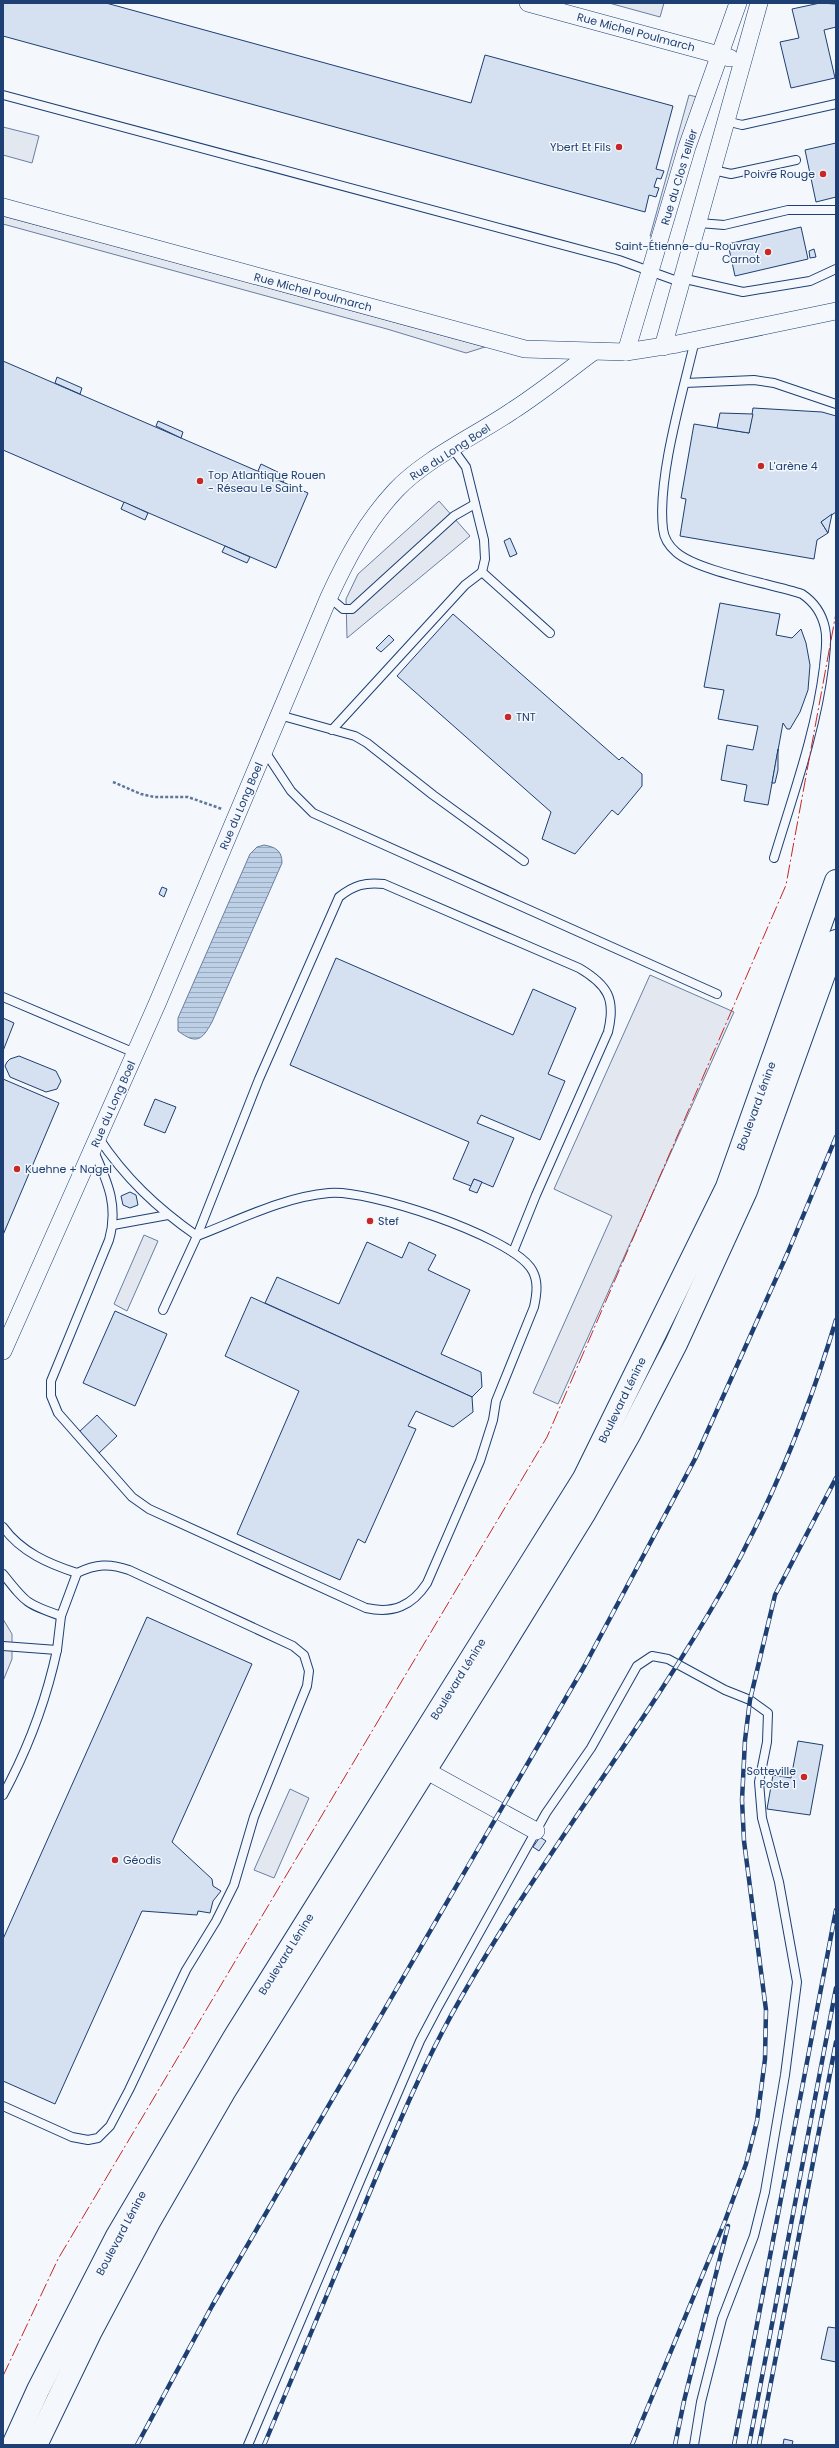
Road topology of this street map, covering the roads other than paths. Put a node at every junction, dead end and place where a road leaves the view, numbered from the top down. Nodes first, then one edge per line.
1 (528, 3) edge
2 (759, 3) edge
3 (733, 10) edge
4 (720, 55) junction
5 (743, 62) junction
6 (3, 95) edge
7 (836, 104) edge
8 (726, 121) junction
9 (796, 160) dead end
10 (713, 170) junction
11 (3, 207) edge
12 (836, 210) edge
13 (698, 223) junction
14 (836, 269) edge
15 (651, 270) junction
16 (681, 280) junction
17 (836, 311) edge
18 (695, 340) junction
19 (663, 347) junction
20 (594, 352) junction
21 (626, 352) junction
22 (685, 383) junction
23 (836, 404) edge
24 (453, 449) junction
25 (475, 504) junction
26 (482, 572) junction
27 (328, 598) junction
28 (550, 632) dead end
29 (279, 715) junction
30 (332, 730) junction
31 (264, 750) junction
32 (774, 858) dead end
33 (524, 861) dead end
34 (836, 881) edge
35 (836, 941) edge
36 (717, 994) dead end
37 (3, 997) edge
38 (136, 1053) junction
39 (96, 1143) junction
40 (168, 1215) junction
41 (113, 1225) junction
42 (197, 1236) junction
43 (513, 1252) junction
44 (163, 1310) dead end
45 (3, 1351) edge
46 (3, 1526) edge
47 (77, 1573) junction
48 (3, 1574) edge
49 (61, 1616) junction
50 (3, 1646) edge
51 (57, 1650) junction
52 (425, 1770) junction
53 (3, 1795) edge
54 (536, 1831) junction
55 (3, 2106) edge
56 (13, 2445) edge
57 (36, 2445) edge
58 (248, 2445) edge
59 (694, 2445) edge

1 - 4 street, Rue Michel Poulmarch
2 - 5 street
3 - 4 street, Rue du Clos Tellier
4 - 5 street, Rue Michel Poulmarch
4 - 15 street, Rue du Clos Tellier
5 - 8 street
6 - 15 lane
7 - 8 lane
8 - 10 street
9 - 10 lane
10 - 13 street
11 - 20 street, Rue Michel Poulmarch
12 - 13 lane
13 - 16 street
14 - 16 lane
15 - 16 lane
15 - 21 street, Rue du Clos Tellier
16 - 19 street
17 - 18 street, Rue Michel Poulmarch
18 - 19 street, Rue Michel Poulmarch
18 - 22 lane
19 - 21 street, Rue Michel Poulmarch
20 - 21 street, Rue Michel Poulmarch
20 - 24 street, Rue du Long Boel
22 - 23 lane
22 - 32 lane
24 - 25 lane
24 - 27 street, Rue du Long Boel
25 - 26 lane
25 - 27 lane
26 - 28 lane
26 - 30 lane
27 - 29 street, Rue du Long Boel
29 - 30 lane
29 - 31 street, Rue du Long Boel
30 - 33 lane
31 - 36 lane
31 - 38 street, Rue du Long Boel
34 - 56 main road, Boulevard Lénine
35 - 52 main road, Boulevard Lénine
37 - 38 lane
38 - 39 street, Rue du Long Boel
39 - 40 lane
39 - 41 lane
39 - 45 street, Rue du Long Boel
40 - 41 lane
40 - 42 lane
41 - 43 lane
42 - 43 lane
42 - 43 lane
42 - 44 lane
46 - 47 lane
47 - 49 lane
47 - 55 lane
48 - 49 lane
49 - 51 lane
50 - 51 lane
51 - 53 lane
52 - 54 street
52 - 57 main road, Boulevard Lénine
54 - 58 lane
54 - 59 lane

